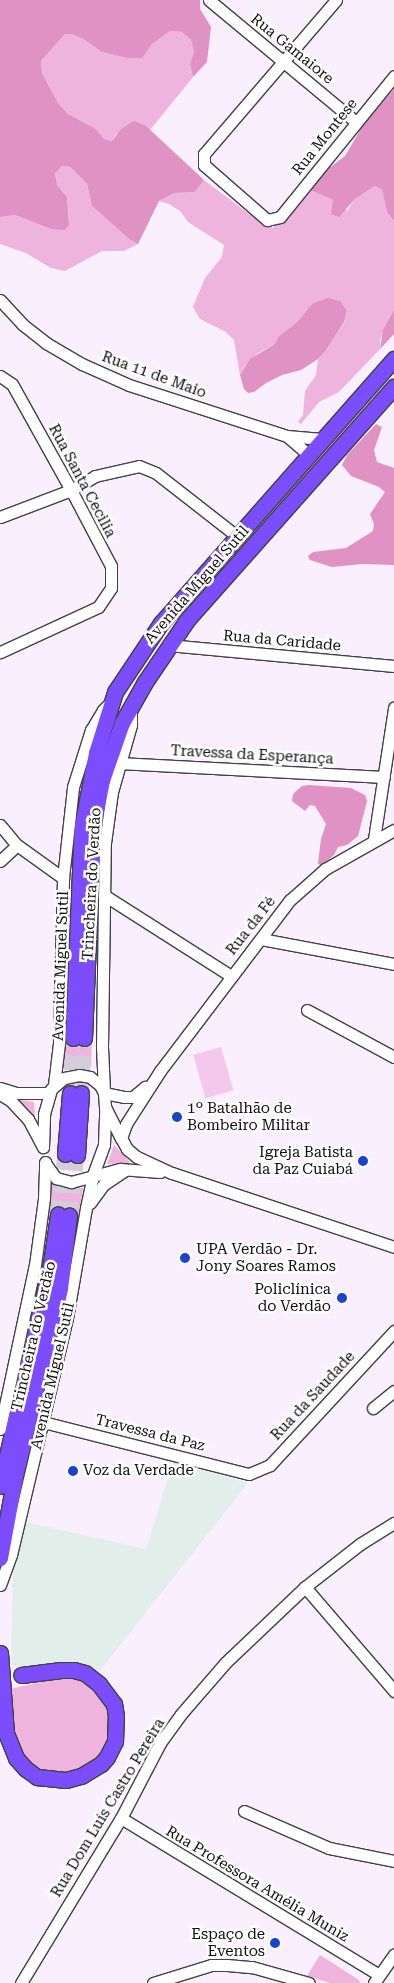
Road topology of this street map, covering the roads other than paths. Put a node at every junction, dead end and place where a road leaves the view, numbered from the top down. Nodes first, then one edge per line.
1 (209, 0) edge
2 (336, 0) edge
3 (285, 61) junction
4 (394, 76) edge
5 (356, 122) junction
6 (0, 300) edge
7 (394, 359) edge
8 (0, 376) edge
9 (394, 387) edge
10 (287, 436) junction
11 (325, 439) junction
12 (310, 456) junction
13 (71, 490) junction
14 (0, 517) edge
15 (238, 537) junction
16 (168, 645) junction
17 (0, 652) edge
18 (394, 666) edge
19 (110, 703) junction
20 (131, 707) junction
21 (394, 708) edge
22 (119, 763) junction
23 (384, 777) junction
24 (0, 825) edge
25 (394, 830) edge
26 (374, 839) junction
27 (17, 845) junction
28 (65, 860) junction
29 (0, 861) edge
30 (46, 866) junction
31 (63, 878) junction
32 (104, 895) junction
33 (261, 939) junction
34 (394, 964) edge
35 (231, 976) junction
36 (307, 1010) dead end
37 (394, 1057) edge
38 (160, 1071) junction
39 (0, 1088) edge
40 (51, 1089) junction
41 (76, 1093) tunnel mouth
42 (104, 1093) junction
43 (0, 1094) edge
44 (106, 1107) junction
45 (121, 1138) junction
46 (43, 1147) junction
47 (71, 1155) tunnel mouth
48 (45, 1162) junction
49 (129, 1169) junction
50 (172, 1173) junction
51 (93, 1175) junction
52 (86, 1208) junction
53 (394, 1247) edge
54 (394, 1331) edge
55 (394, 1391) edge
56 (373, 1408) dead end
57 (43, 1422) junction
58 (0, 1429) edge
59 (249, 1474) joint
60 (0, 1486) edge
61 (394, 1523) edge
62 (0, 1558) edge
63 (0, 1585) edge
64 (305, 1588) junction
65 (0, 1653) edge
66 (20, 1676) dead end
67 (394, 1691) edge
68 (244, 1811) dead end
69 (121, 1818) junction
70 (394, 1861) edge
71 (394, 1954) edge
72 (376, 1979) edge
73 (170, 1980) edge
74 (21, 1983) edge
75 (153, 1983) edge
76 (309, 1983) edge

1 - 3 street, Rua Gamaiore
2 - 3 street
3 - 5 street, Rua Gamaiore
3 - 5 street, Rua Montese
4 - 5 street, Rua Montese
6 - 10 street, Rua 11 de Maio
7 - 11 highway, Avenida Miguel Sutil
8 - 13 street, Rua Santa Cecilia
9 - 16 highway, Avenida Miguel Sutil
10 - 11 street, Rua 11 de Maio
10 - 12 street, Rua 11 de Maio
11 - 12 highway, Avenida Miguel Sutil
12 - 15 highway, Avenida Miguel Sutil
13 - 14 street
13 - 15 street
13 - 17 street, Rua Santa Cecilia
15 - 19 highway, Avenida Miguel Sutil
16 - 18 street, Rua da Caridade
16 - 20 highway, Avenida Miguel Sutil
19 - 20 highway, Trincheira do Verdão
19 - 28 street, Avenida Miguel Sutil
20 - 22 street, Avenida Miguel Sutil
21 - 23 street
22 - 23 street, Travessa da Esperança
22 - 32 street, Avenida Miguel Sutil
23 - 26 street
24 - 27 street
25 - 26 street, Rua da Fé
26 - 33 street, Rua da Fé
27 - 29 street
27 - 30 street
28 - 30 street
28 - 31 street, Avenida Miguel Sutil
30 - 31 street
31 - 40 street, Avenida Miguel Sutil
32 - 35 street
32 - 42 street, Avenida Miguel Sutil
33 - 34 street
33 - 35 street, Rua da Fé
35 - 38 street, Rua da Fé
36 - 37 street
38 - 42 street, Rua da Fé
38 - 45 street, Rua da Fé
39 - 40 street
40 - 42 street
40 - 46 street, Avenida Miguel Sutil
41 - 47 highway
42 - 44 street
43 - 46 street
44 - 45 street
44 - 51 street, Avenida Miguel Sutil
45 - 50 street
46 - 48 street
48 - 51 street
48 - 58 street
49 - 50 street
49 - 51 street
49 - 52 street
50 - 53 street
51 - 52 street, Avenida Miguel Sutil
52 - 57 street, Avenida Miguel Sutil
54 - 59 street, Rua da Saudade
55 - 56 street
57 - 59 street, Travessa da Paz
57 - 63 street, Avenida Miguel Sutil
60 - 62 highway, Trincheira do Verdão
61 - 64 street, Rua Dom Luís Castro Pereira
64 - 67 street
64 - 69 street, Rua Dom Luís Castro Pereira
65 - 66 highway
68 - 70 street
69 - 72 street, Rua Professora Amélia Muniz
69 - 74 street, Rua Dom Luís Castro Pereira
71 - 72 street
73 - 75 street
73 - 76 street

